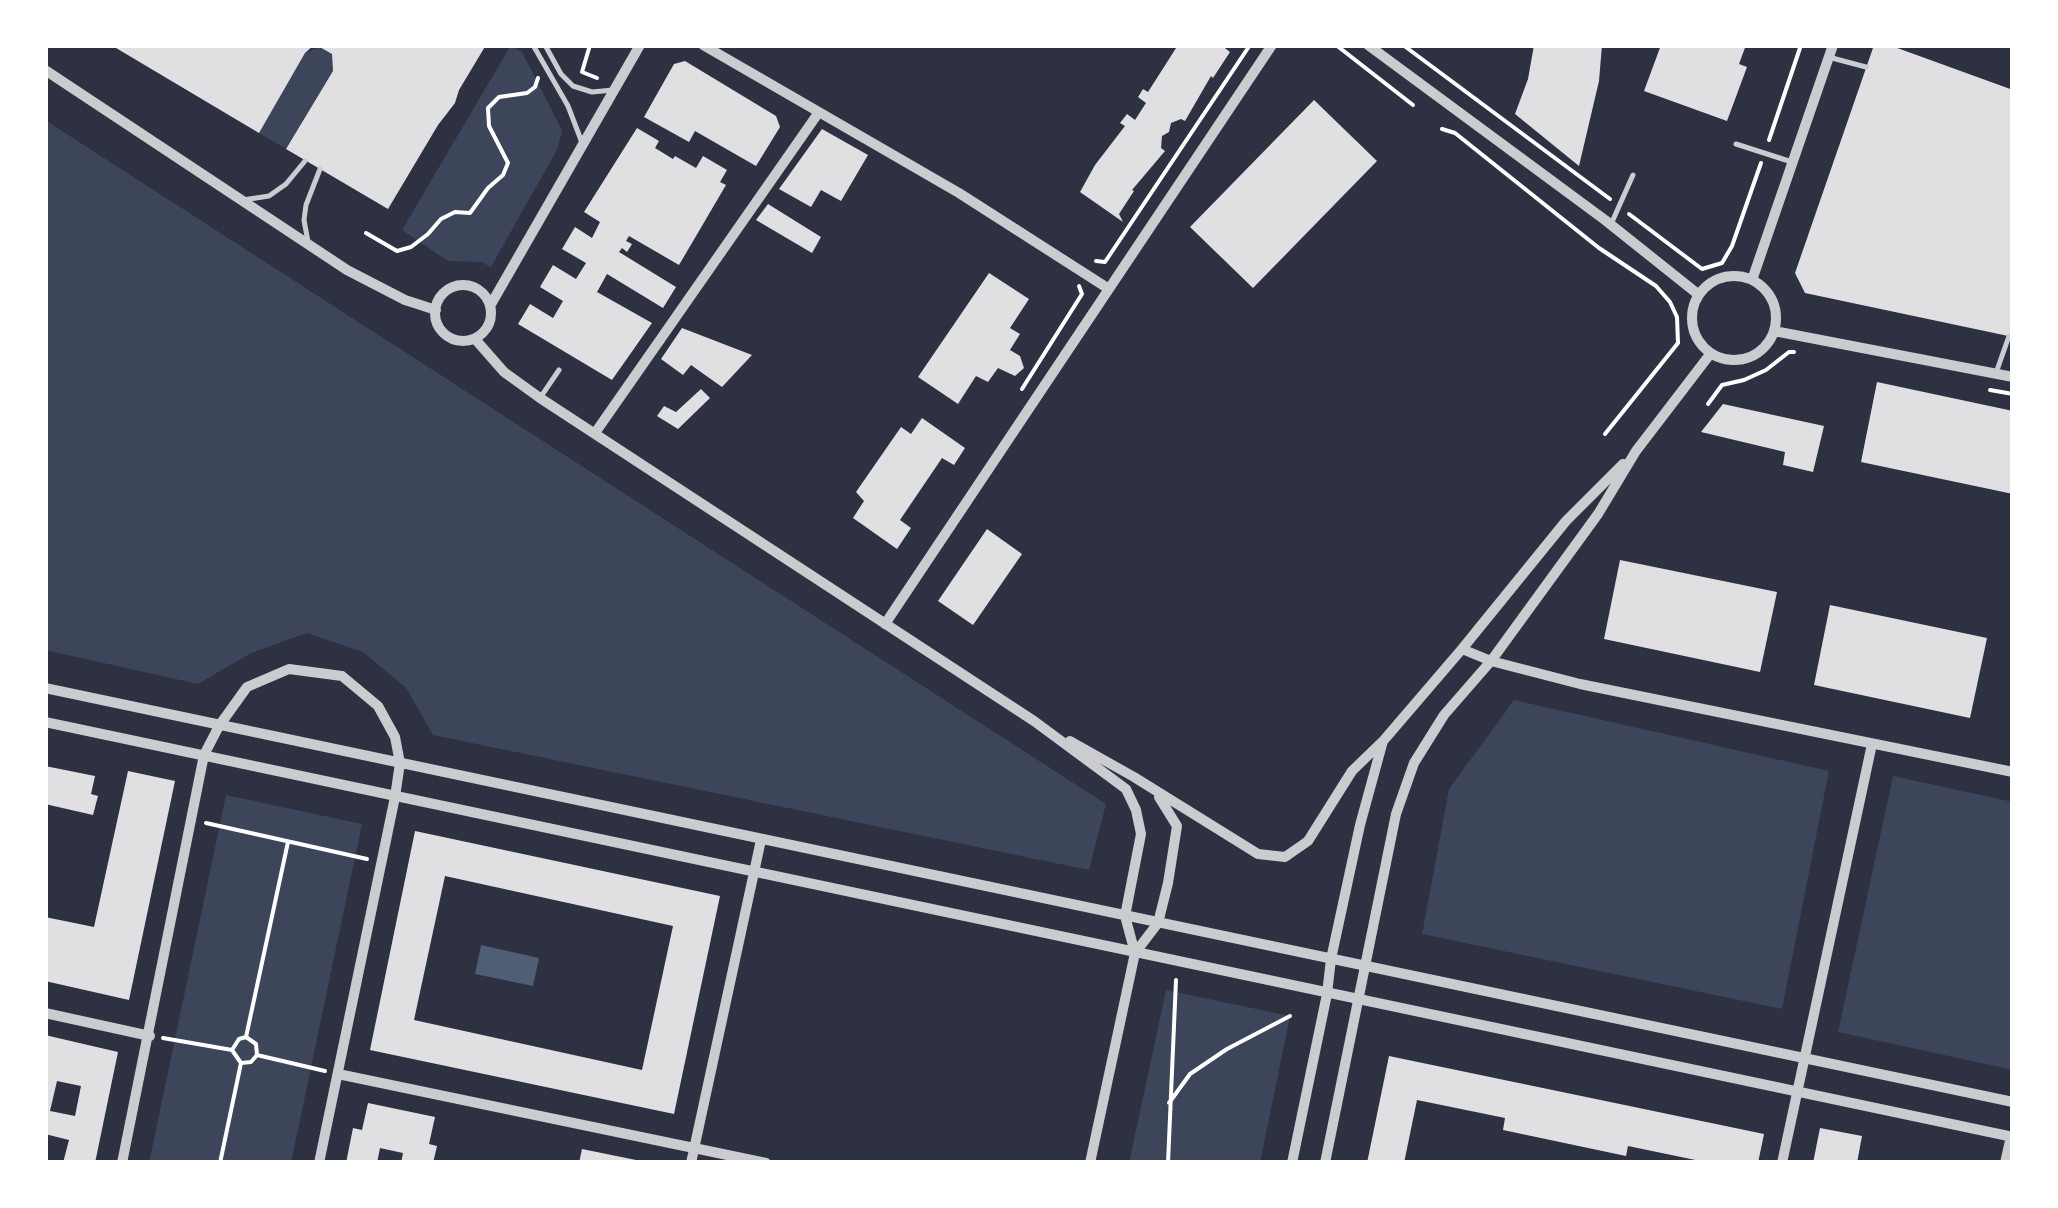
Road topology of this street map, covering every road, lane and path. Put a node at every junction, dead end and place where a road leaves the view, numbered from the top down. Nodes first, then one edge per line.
1 (533, 45) edge
2 (545, 45) edge
3 (590, 45) edge
4 (640, 45) edge
5 (703, 45) edge
6 (1250, 45) edge
7 (1272, 45) edge
8 (1336, 45) edge
9 (1368, 45) edge
10 (1404, 45) edge
11 (1801, 45) edge
12 (1831, 51) edge
13 (543, 64) junction
14 (1866, 67) dead end
15 (45, 70) edge
16 (600, 79) dead end
17 (614, 90) junction
18 (1412, 105) dead end
19 (819, 112) junction
20 (1442, 129) dead end
21 (582, 143) junction
22 (1736, 144) dead end
23 (1764, 153) junction
24 (305, 161) dead end
25 (1792, 162) junction
26 (320, 169) dead end
27 (1634, 174) dead end
28 (240, 200) junction
29 (1619, 206) junction
30 (1611, 225) junction
31 (366, 234) dead end
32 (308, 244) junction
33 (1080, 271) junction
34 (1752, 280) junction
35 (1109, 289) junction
36 (1698, 294) junction
37 (490, 306) junction
38 (436, 310) junction
39 (1774, 331) junction
40 (2009, 336) dead end
41 (475, 339) junction
42 (1806, 351) dead end
43 (1711, 353) junction
44 (559, 370) dead end
45 (1996, 373) junction
46 (2013, 377) edge
47 (1976, 386) dead end
48 (1021, 391) dead end
49 (2013, 394) edge
50 (540, 398) junction
51 (1708, 404) dead end
52 (595, 433) junction
53 (1605, 434) dead end
54 (1636, 451) junction
55 (884, 624) junction
56 (1462, 649) junction
57 (1491, 661) junction
58 (45, 688) edge
59 (1034, 721) junction
60 (45, 722) edge
61 (220, 726) junction
62 (1384, 740) junction
63 (1872, 744) junction
64 (204, 755) junction
65 (400, 763) junction
66 (2013, 772) edge
67 (1152, 789) junction
68 (395, 797) junction
69 (191, 820) junction
70 (761, 840) junction
71 (288, 842) junction
72 (382, 862) junction
73 (752, 872) junction
74 (1124, 916) junction
75 (1158, 923) junction
76 (1135, 953) junction
77 (1331, 959) junction
78 (1364, 965) junction
79 (1176, 980) dead end
80 (1327, 994) junction
81 (1359, 1000) junction
82 (45, 1013) edge
83 (1290, 1016) dead end
84 (150, 1036) junction
85 (246, 1038) junction
86 (232, 1050) junction
87 (257, 1055) junction
88 (1805, 1058) junction
89 (241, 1063) junction
90 (338, 1074) junction
91 (1798, 1091) junction
92 (2013, 1102) edge
93 (1169, 1104) junction
94 (2012, 1136) edge
95 (694, 1148) junction
96 (122, 1163) edge
97 (220, 1163) edge
98 (319, 1163) edge
99 (691, 1163) edge
100 (766, 1163) edge
101 (1090, 1163) edge
102 (1168, 1163) edge
103 (1292, 1163) edge
104 (1325, 1163) edge
105 (1782, 1163) edge
106 (2005, 1163) edge

1 - 13 lane
2 - 17 lane
3 - 16 path
4 - 17 street
5 - 19 street
6 - 33 path
7 - 35 street
8 - 18 path
9 - 30 street
10 - 29 path
11 - 23 path
12 - 14 lane
12 - 25 street
13 - 21 lane
13 - 31 path
15 - 28 street
17 - 21 street
19 - 33 street
19 - 52 street
20 - 53 path
21 - 37 street
22 - 23 lane
23 - 25 lane
23 - 29 path
24 - 28 lane
25 - 34 street
26 - 32 lane
27 - 29 lane
28 - 32 street
29 - 30 lane
30 - 36 street
32 - 38 street
33 - 35 street
33 - 48 path
34 - 36 street
34 - 39 street
35 - 55 street
36 - 43 street
37 - 38 street
37 - 41 street
38 - 41 street
39 - 43 street
39 - 45 street
40 - 45 lane
41 - 50 street
42 - 51 path
43 - 54 street
44 - 50 lane
45 - 46 street
47 - 49 path
50 - 52 street
52 - 55 street
54 - 56 street
54 - 57 street
55 - 59 street
56 - 57 street
56 - 62 street
57 - 63 street
57 - 78 street
58 - 61 street
59 - 67 street
59 - 74 street
60 - 64 street
61 - 64 street
61 - 65 street
61 - 65 street
62 - 67 street
62 - 77 street
63 - 66 street
63 - 88 street
64 - 68 street
64 - 69 street
65 - 68 street
65 - 70 street
67 - 75 street
68 - 72 street
68 - 73 street
69 - 71 path
69 - 84 street
70 - 73 street
70 - 74 street
71 - 72 path
71 - 85 path
72 - 90 street
73 - 76 street
73 - 95 street
74 - 75 street
74 - 76 street
75 - 76 street
75 - 77 street
76 - 80 street
76 - 101 street
77 - 78 street
77 - 80 street
78 - 81 street
78 - 88 street
79 - 93 path
80 - 81 street
80 - 103 street
81 - 91 street
81 - 104 street
82 - 84 street
83 - 93 path
84 - 86 path
84 - 96 street
85 - 86 path
85 - 87 path
86 - 89 path
87 - 89 path
87 - 90 path
88 - 91 street
88 - 92 street
89 - 97 path
90 - 95 street
90 - 98 street
91 - 94 street
91 - 105 street
93 - 102 path
94 - 106 street
95 - 99 street
95 - 100 street

